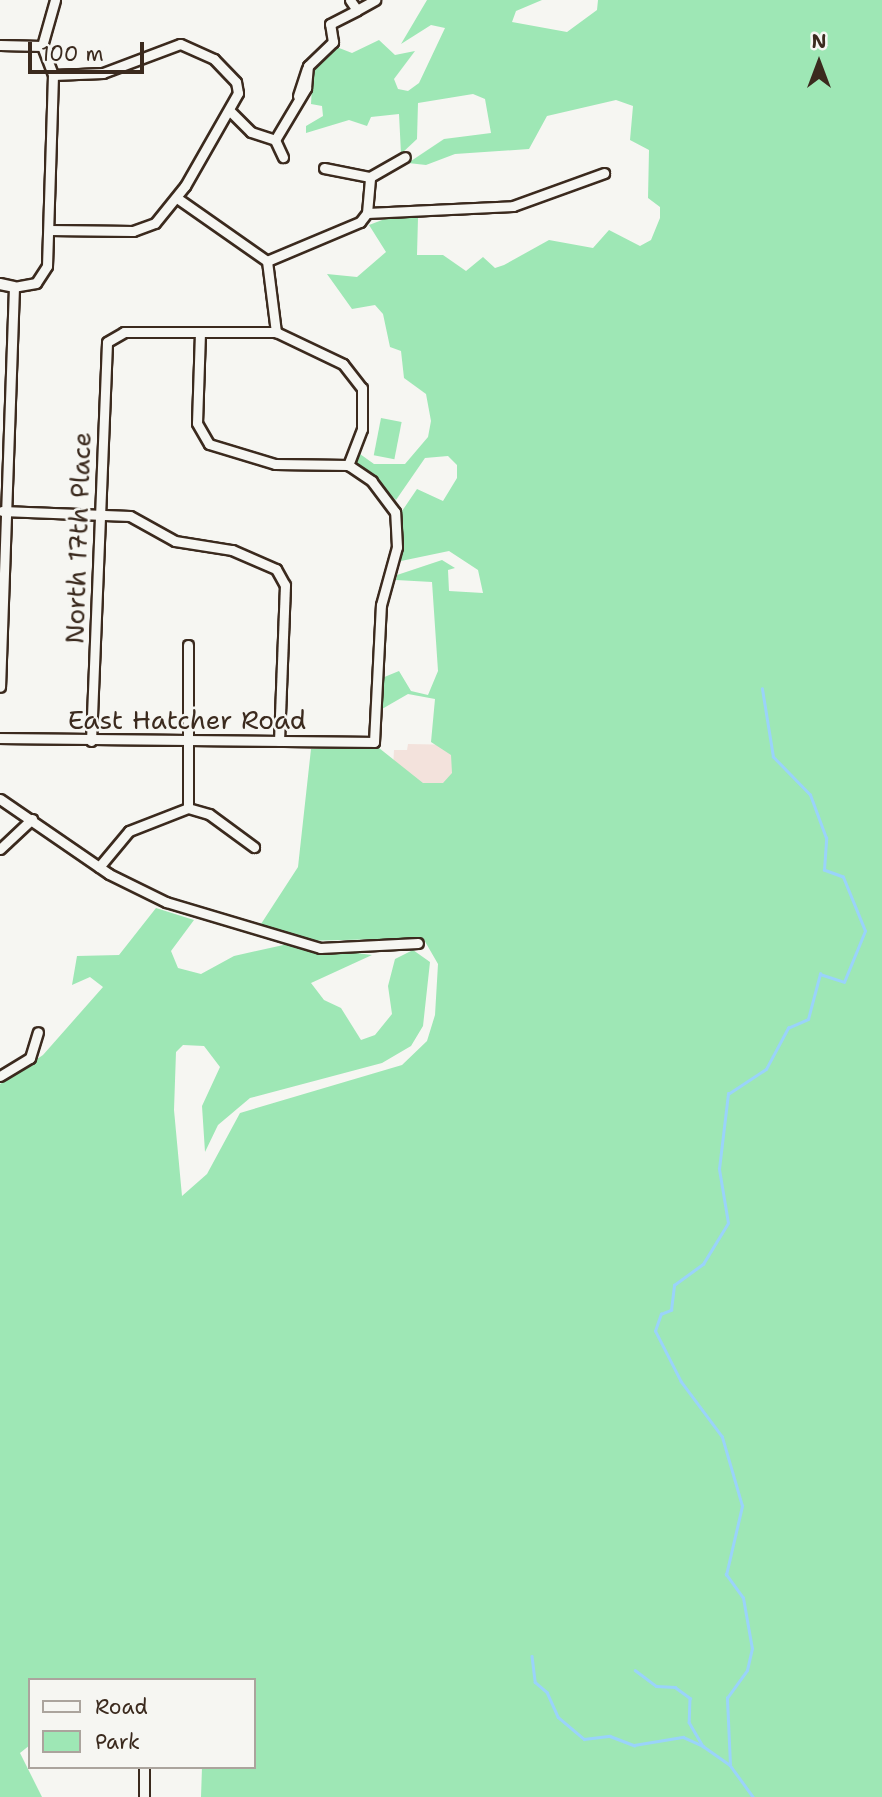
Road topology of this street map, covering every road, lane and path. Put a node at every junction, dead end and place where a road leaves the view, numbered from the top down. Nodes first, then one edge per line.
1 (55, 0) edge
2 (349, 0) edge
3 (375, 0) edge
4 (357, 10) junction
5 (0, 45) edge
6 (43, 46) junction
7 (53, 75) junction
8 (231, 112) junction
9 (275, 140) junction
10 (283, 157) dead end
11 (405, 157) dead end
12 (324, 168) dead end
13 (604, 173) dead end
14 (370, 177) junction
15 (177, 198) junction
16 (367, 213) junction
17 (49, 230) junction
18 (268, 261) junction
19 (0, 284) edge
20 (14, 287) junction
21 (200, 332) junction
22 (276, 332) junction
23 (348, 466) junction
24 (3, 511) edge
25 (100, 513) junction
26 (188, 645) dead end
27 (0, 687) edge
28 (0, 738) edge
29 (91, 741) junction
30 (187, 741) junction
31 (279, 741) junction
32 (0, 799) edge
33 (188, 808) junction
34 (32, 819) junction
35 (254, 847) dead end
36 (0, 849) edge
37 (99, 867) junction
38 (418, 943) dead end
39 (38, 1032) dead end
40 (0, 1076) edge
41 (144, 1769) edge
42 (145, 1797) edge

1 - 6 street
2 - 4 street
3 - 4 street
4 - 9 street
5 - 6 street
6 - 7 street
7 - 8 street
7 - 17 street
8 - 9 street
8 - 15 street
9 - 10 street
11 - 14 street
12 - 14 street
13 - 16 street
14 - 16 street
15 - 17 street
15 - 18 street
16 - 18 street
17 - 20 street
18 - 22 street
19 - 20 street
20 - 24 street
21 - 22 street
21 - 23 street
21 - 25 street, North 17th Place
22 - 23 street
23 - 31 street, East Hatcher Road
24 - 25 street
24 - 27 street
25 - 29 street, North 17th Place
25 - 31 street
26 - 30 street
28 - 29 street, East Hatcher Road
29 - 30 street, East Hatcher Road
30 - 31 street, East Hatcher Road
30 - 33 street
32 - 34 street
33 - 35 street
33 - 37 street
34 - 36 street
34 - 37 street
37 - 38 street
39 - 40 street
41 - 42 street

